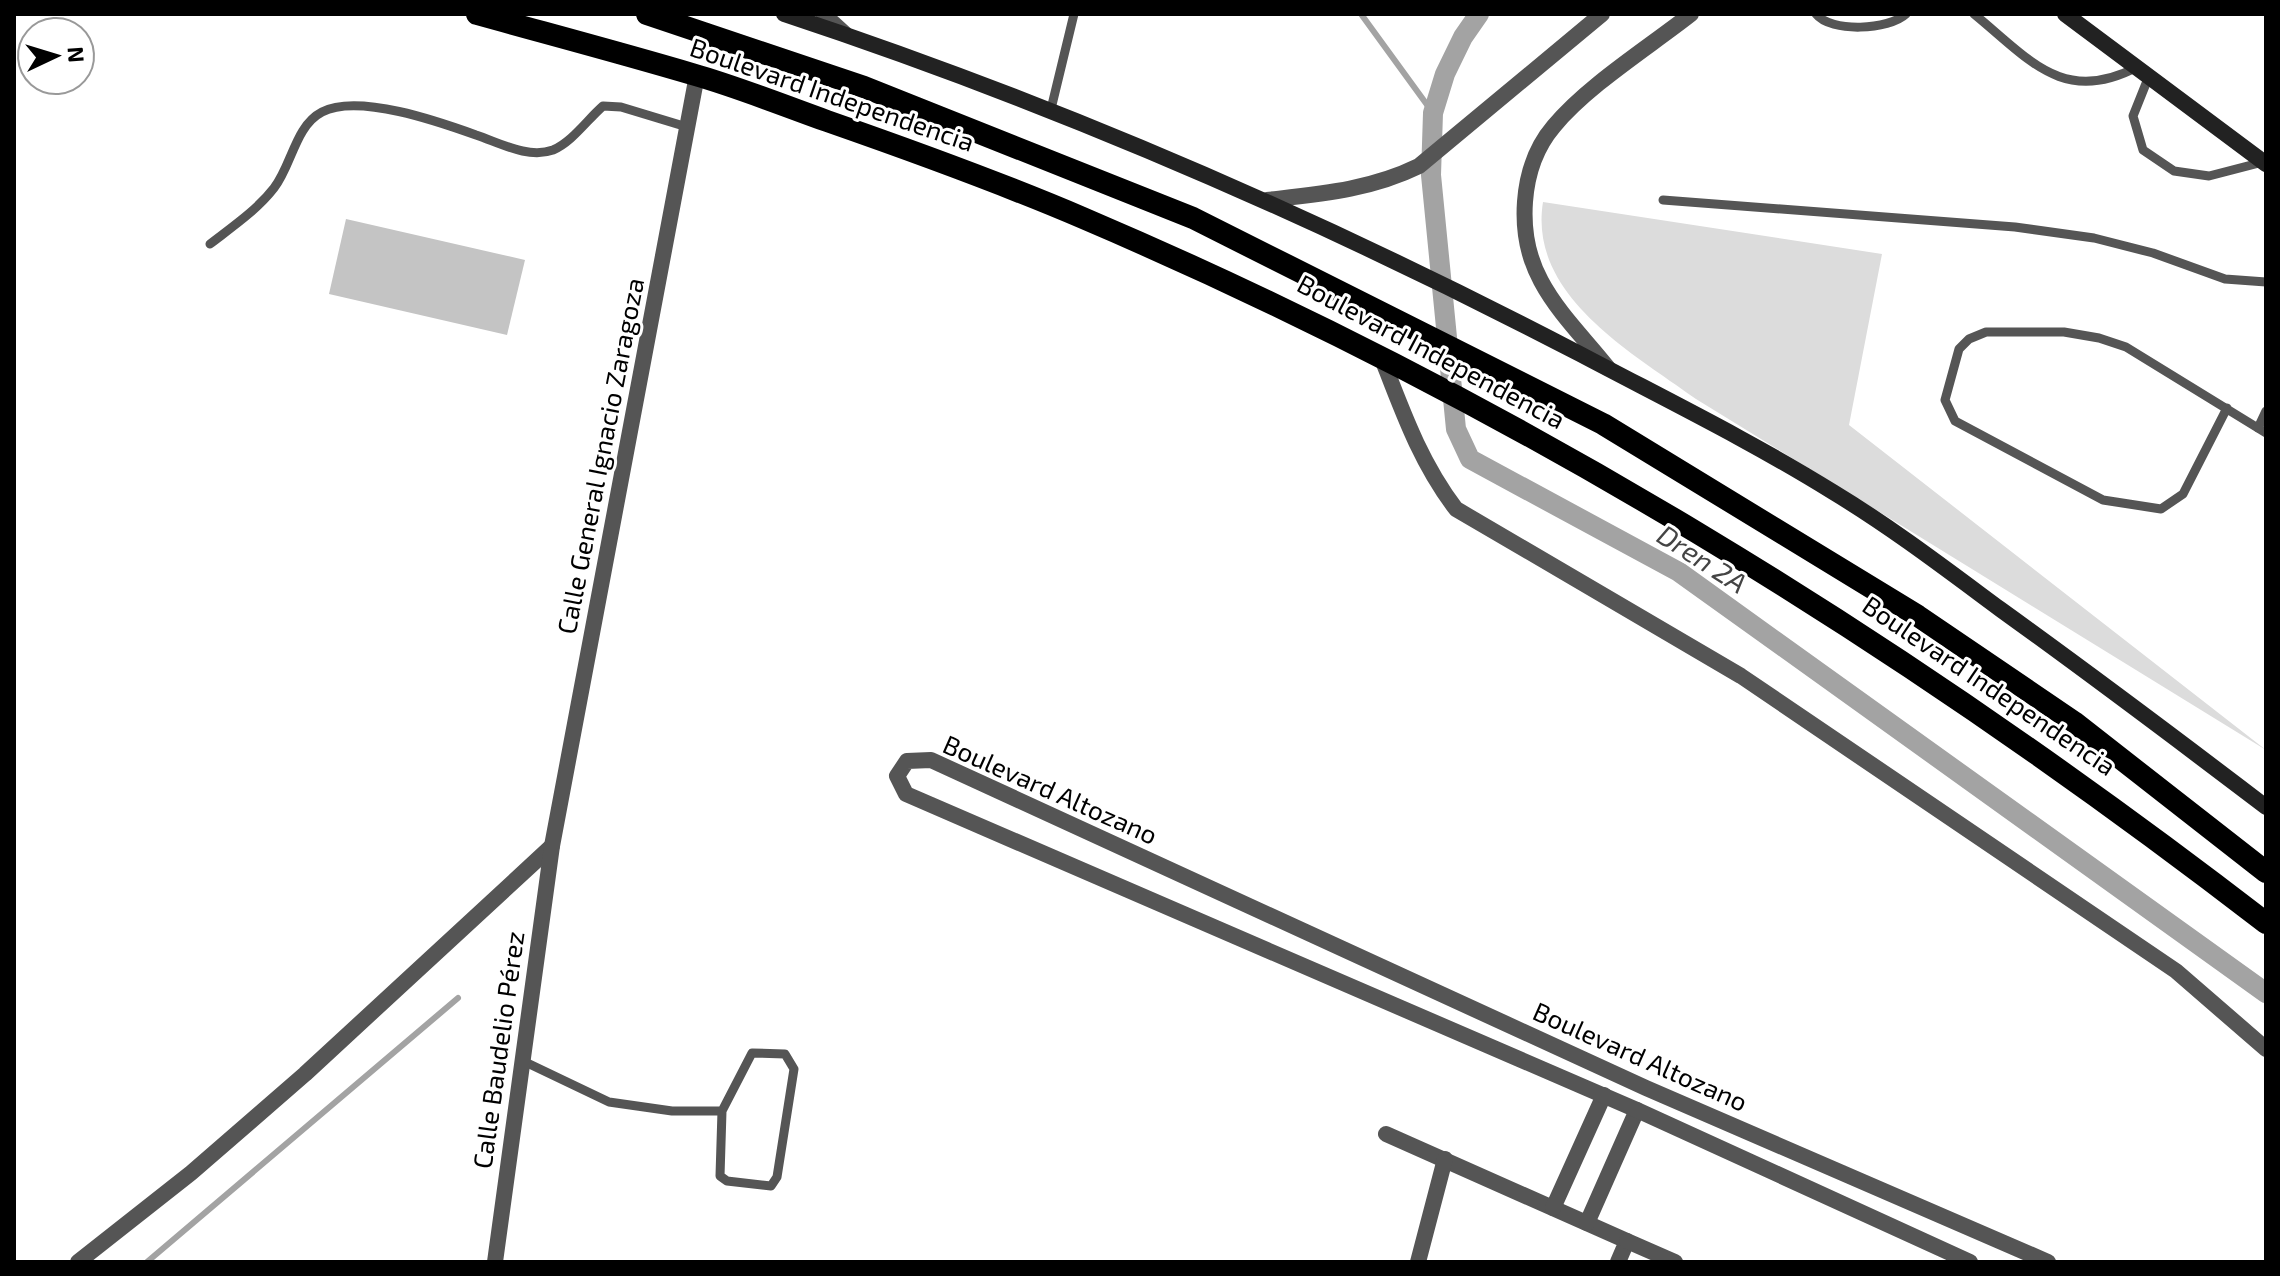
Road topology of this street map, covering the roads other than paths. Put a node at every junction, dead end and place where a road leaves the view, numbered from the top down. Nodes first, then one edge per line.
1 (477, 14) edge
2 (647, 14) edge
3 (784, 14) edge
4 (823, 14) edge
5 (1074, 14) edge
6 (1602, 14) edge
7 (1691, 14) edge
8 (1816, 14) edge
9 (1906, 14) edge
10 (1974, 14) edge
11 (2069, 16) edge
12 (845, 34) junction
13 (2143, 72) junction
14 (697, 75) junction
15 (1051, 109) junction
16 (687, 127) junction
17 (2264, 163) edge
18 (1267, 200) junction
19 (1663, 200) dead end
20 (210, 244) dead end
21 (2266, 282) edge
22 (1381, 356) junction
23 (1609, 369) junction
24 (2227, 408) junction
25 (2266, 411) edge
26 (2262, 430) edge
27 (2266, 807) edge
28 (552, 846) junction
29 (2266, 872) edge
30 (2266, 923) edge
31 (2266, 1049) edge
32 (521, 1060) junction
33 (1604, 1095) junction
34 (1637, 1110) junction
35 (722, 1111) junction
36 (1386, 1134) dead end
37 (1445, 1159) junction
38 (1553, 1208) junction
39 (1587, 1223) junction
40 (1627, 1241) junction
41 (78, 1262) edge
42 (495, 1262) edge
43 (1418, 1262) edge
44 (1618, 1262) edge
45 (1675, 1262) edge
46 (1970, 1262) edge
47 (2048, 1262) edge

1 - 14 highway, Boulevard Independencia
2 - 29 highway, Boulevard Independencia
3 - 12 main road
4 - 12 street
5 - 15 lane
6 - 18 street
7 - 23 street
8 - 9 lane
10 - 13 lane
11 - 13 main road
12 - 15 main road
13 - 17 main road
13 - 17 lane
14 - 16 street, Calle General Ignacio Zaragoza
14 - 22 highway, Boulevard Independencia
15 - 18 main road
16 - 20 lane
16 - 28 street, Calle General Ignacio Zaragoza
18 - 23 main road
19 - 21 lane
22 - 30 highway, Boulevard Independencia
22 - 31 street
23 - 27 main road
24 - 24 lane
24 - 26 lane
25 - 26 lane
28 - 32 street, Calle Baudelio Pérez
28 - 41 street
32 - 35 lane
32 - 42 street, Calle Baudelio Pérez
33 - 34 street, Boulevard Altozano
33 - 38 street
33 - 47 street, Boulevard Altozano
34 - 39 street
34 - 46 street, Boulevard Altozano
35 - 35 lane
36 - 37 street
37 - 38 street
37 - 43 street
38 - 39 street
39 - 40 street
40 - 44 street
40 - 45 street

